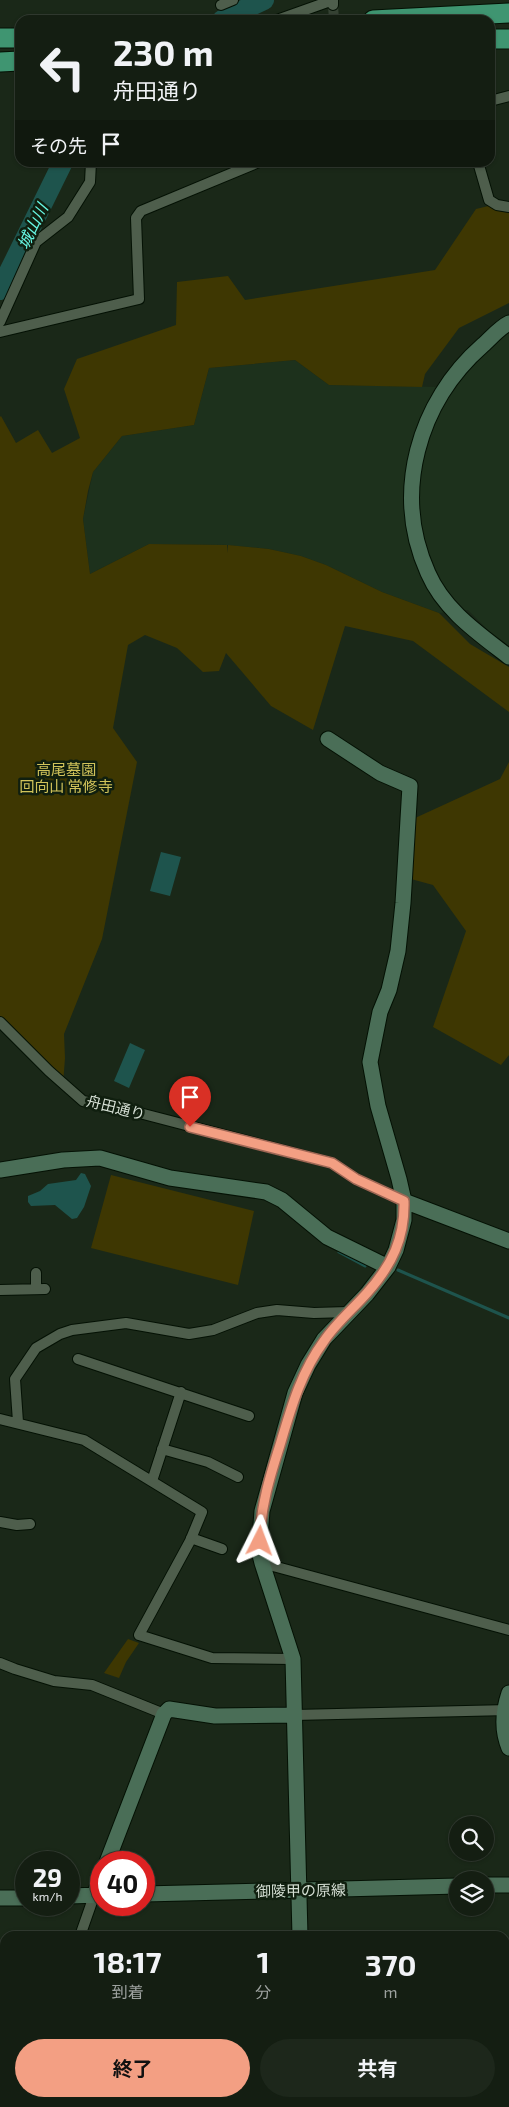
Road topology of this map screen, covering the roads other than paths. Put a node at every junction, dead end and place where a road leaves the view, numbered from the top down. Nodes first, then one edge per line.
1 (234, 0) edge
2 (333, 1) edge
3 (221, 5) dead end
4 (509, 13) edge
5 (292, 15) edge
6 (470, 15) edge
7 (0, 38) edge
8 (15, 38) edge
9 (509, 39) edge
10 (495, 40) edge
11 (15, 61) edge
12 (0, 62) edge
13 (509, 96) edge
14 (495, 100) edge
15 (91, 167) edge
16 (247, 167) edge
17 (479, 167) edge
18 (509, 208) edge
19 (0, 322) edge
20 (509, 323) edge
21 (0, 332) edge
22 (509, 657) edge
23 (328, 739) dead end
24 (0, 1022) edge
25 (0, 1170) edge
26 (404, 1201) junction
27 (509, 1242) edge
28 (388, 1266) junction
29 (36, 1273) dead end
30 (0, 1290) edge
31 (348, 1312) junction
32 (78, 1359) dead end
33 (181, 1392) junction
34 (249, 1416) dead end
35 (0, 1419) edge
36 (18, 1422) junction
37 (162, 1449) junction
38 (238, 1477) dead end
39 (152, 1482) junction
40 (0, 1522) edge
41 (30, 1524) dead end
42 (190, 1538) junction
43 (222, 1549) dead end
44 (262, 1564) junction
45 (509, 1630) edge
46 (293, 1659) junction
47 (0, 1663) edge
48 (509, 1693) edge
49 (506, 1710) edge
50 (164, 1714) junction
51 (294, 1716) junction
52 (509, 1748) edge
53 (111, 1851) edge
54 (509, 1885) edge
55 (449, 1886) edge
56 (494, 1886) edge
57 (300, 1890) junction
58 (155, 1894) edge
59 (0, 1898) edge
60 (15, 1898) edge
61 (90, 1913) edge
62 (82, 1931) edge
63 (300, 1931) edge

1 - 3 street
2 - 5 street
4 - 6 highway
7 - 8 highway
9 - 10 highway
11 - 12 highway
13 - 14 street
15 - 19 street
16 - 21 street
17 - 18 street
20 - 22 street
23 - 26 street
24 - 26 street, 舟田通り
25 - 28 street
26 - 27 street, 舟田通り
26 - 28 street
28 - 31 street
29 - 30 street
31 - 36 street
31 - 44 street
32 - 33 street
33 - 34 street
33 - 37 street
35 - 36 street
36 - 39 street
37 - 38 street
37 - 39 street
39 - 42 street
40 - 41 street
42 - 43 street
42 - 46 street
44 - 45 street
44 - 46 street
46 - 51 street
47 - 50 street
48 - 49 street
49 - 51 street
49 - 52 street
50 - 51 street
50 - 53 street
51 - 57 street
54 - 56 street
55 - 57 street, 御陵甲の原線
57 - 58 street, 御陵甲の原線
57 - 63 street
59 - 60 street
61 - 62 street

